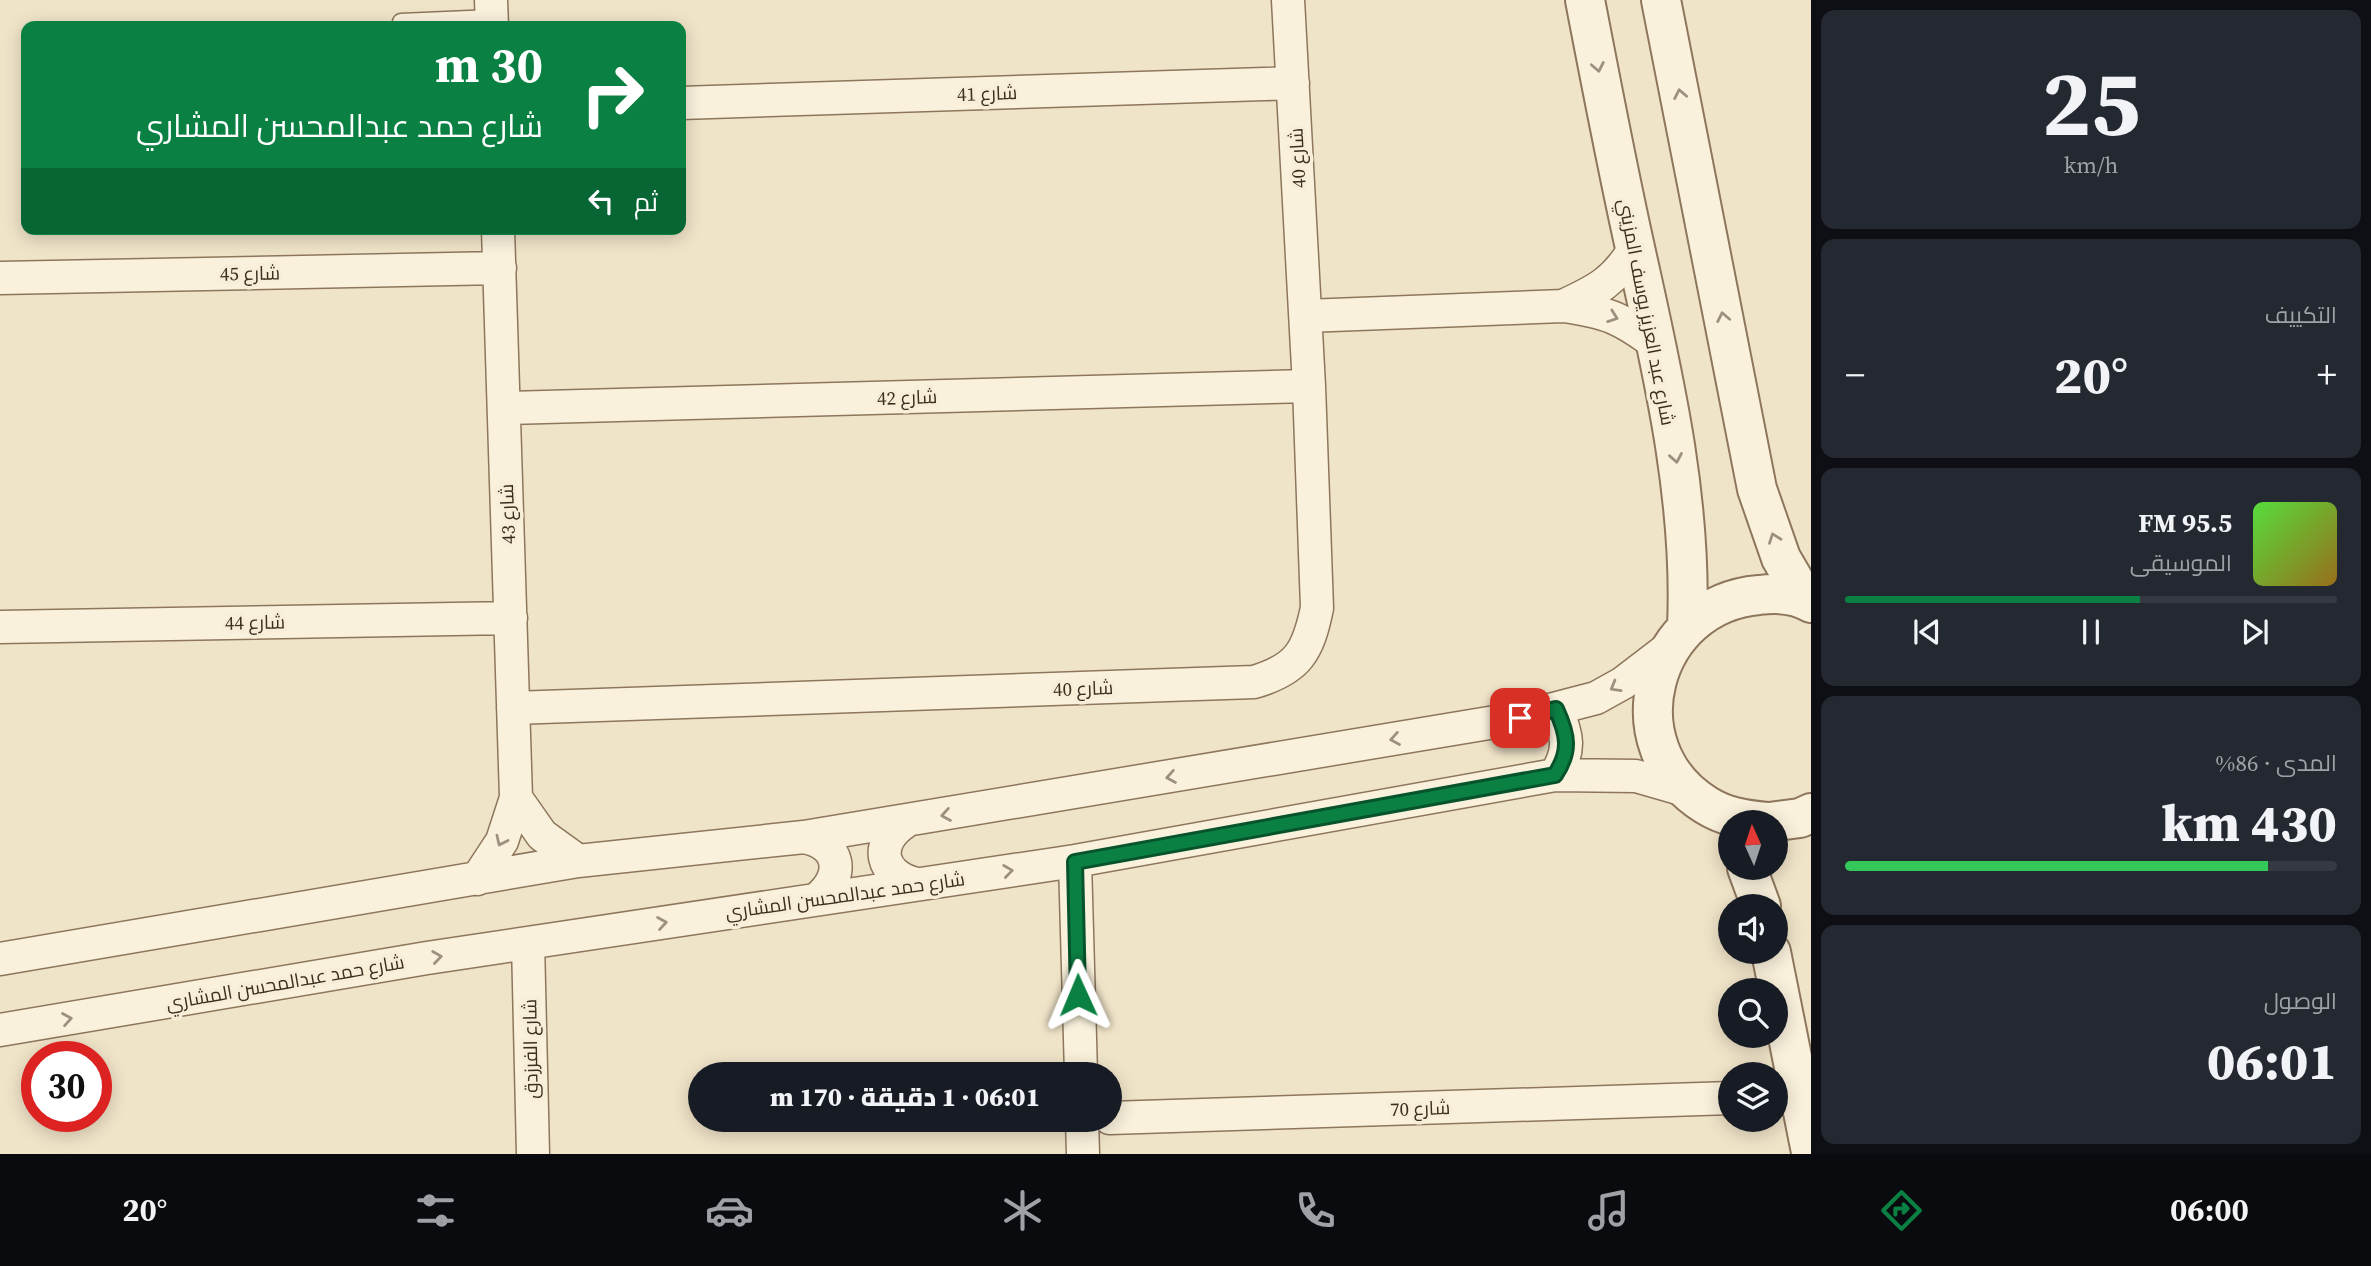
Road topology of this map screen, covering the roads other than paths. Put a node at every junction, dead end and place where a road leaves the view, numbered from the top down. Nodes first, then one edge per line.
1 (1288, 0) edge
2 (1585, 0) edge
3 (1661, 0) edge
4 (492, 15) edge
5 (414, 21) edge
6 (1293, 83) junction
7 (686, 103) edge
8 (498, 235) edge
9 (1635, 248) junction
10 (500, 268) junction
11 (0, 278) edge
12 (1563, 306) junction
13 (1306, 316) junction
14 (1656, 344) junction
15 (1309, 386) junction
16 (504, 408) junction
17 (1808, 601) edge
18 (511, 618) junction
19 (0, 626) edge
20 (1679, 636) junction
21 (513, 708) junction
22 (1556, 709) junction
23 (1555, 775) junction
24 (516, 798) junction
25 (1698, 798) junction
26 (1720, 810) edge
27 (1811, 813) edge
28 (1788, 820) edge
29 (905, 822) junction
30 (1718, 823) edge
31 (804, 837) junction
32 (578, 861) junction
33 (1075, 862) junction
34 (477, 879) junction
35 (917, 884) junction
36 (818, 898) junction
37 (528, 943) junction
38 (0, 959) edge
39 (1772, 964) edge
40 (0, 1030) edge
41 (1080, 1062) edge
42 (1784, 1062) edge
43 (1788, 1096) edge
44 (1718, 1097) edge
45 (1122, 1118) edge
46 (1082, 1132) edge
47 (1811, 1152) edge
48 (533, 1154) edge
49 (1083, 1154) edge

1 - 6 street, شارع 40
2 -> 9 street, شارع عبد العزيز يوسف المزيني
17 -> 3 street
4 - 5 lane
6 - 7 street, شارع 41
6 - 13 street, شارع 40
8 - 10 street, شارع 43
9 - 12 street
9 - 14 street, شارع عبد العزيز يوسف المزيني
10 - 11 street, شارع 45
10 - 16 street, شارع 43
12 - 13 street
12 -> 14 street
13 - 15 street, شارع 40
14 -> 20 street, شارع عبد العزيز يوسف المزيني
15 - 16 street, شارع 42
15 - 21 street, شارع 40
16 - 18 street, شارع 43
17 - 20 street
18 - 19 street, شارع 44
18 - 21 street, شارع 43
20 -> 22 street
20 - 25 street
21 - 24 street, شارع 43
22 - 23 street
22 -> 29 street
23 - 25 street, شارع حمد عبدالمحسن المشاري
23 - 33 street, شارع حمد عبدالمحسن المشاري
24 - 32 street
24 -> 34 street, شارع 43
25 - 26 street
25 - 30 street
27 - 28 street
29 - 31 street
29 - 35 street
31 - 32 street
31 - 36 street
32 - 34 street
35 -> 33 street, شارع حمد عبدالمحسن المشاري
33 - 41 street
34 - 38 street
35 - 36 street, شارع حمد عبدالمحسن المشاري
37 -> 36 street, شارع حمد عبدالمحسن المشاري
40 -> 37 street, شارع حمد عبدالمحسن المشاري
37 - 48 street, شارع الفرزدق
39 - 42 street
43 - 47 street
44 - 45 street, شارع 70
46 - 49 street

